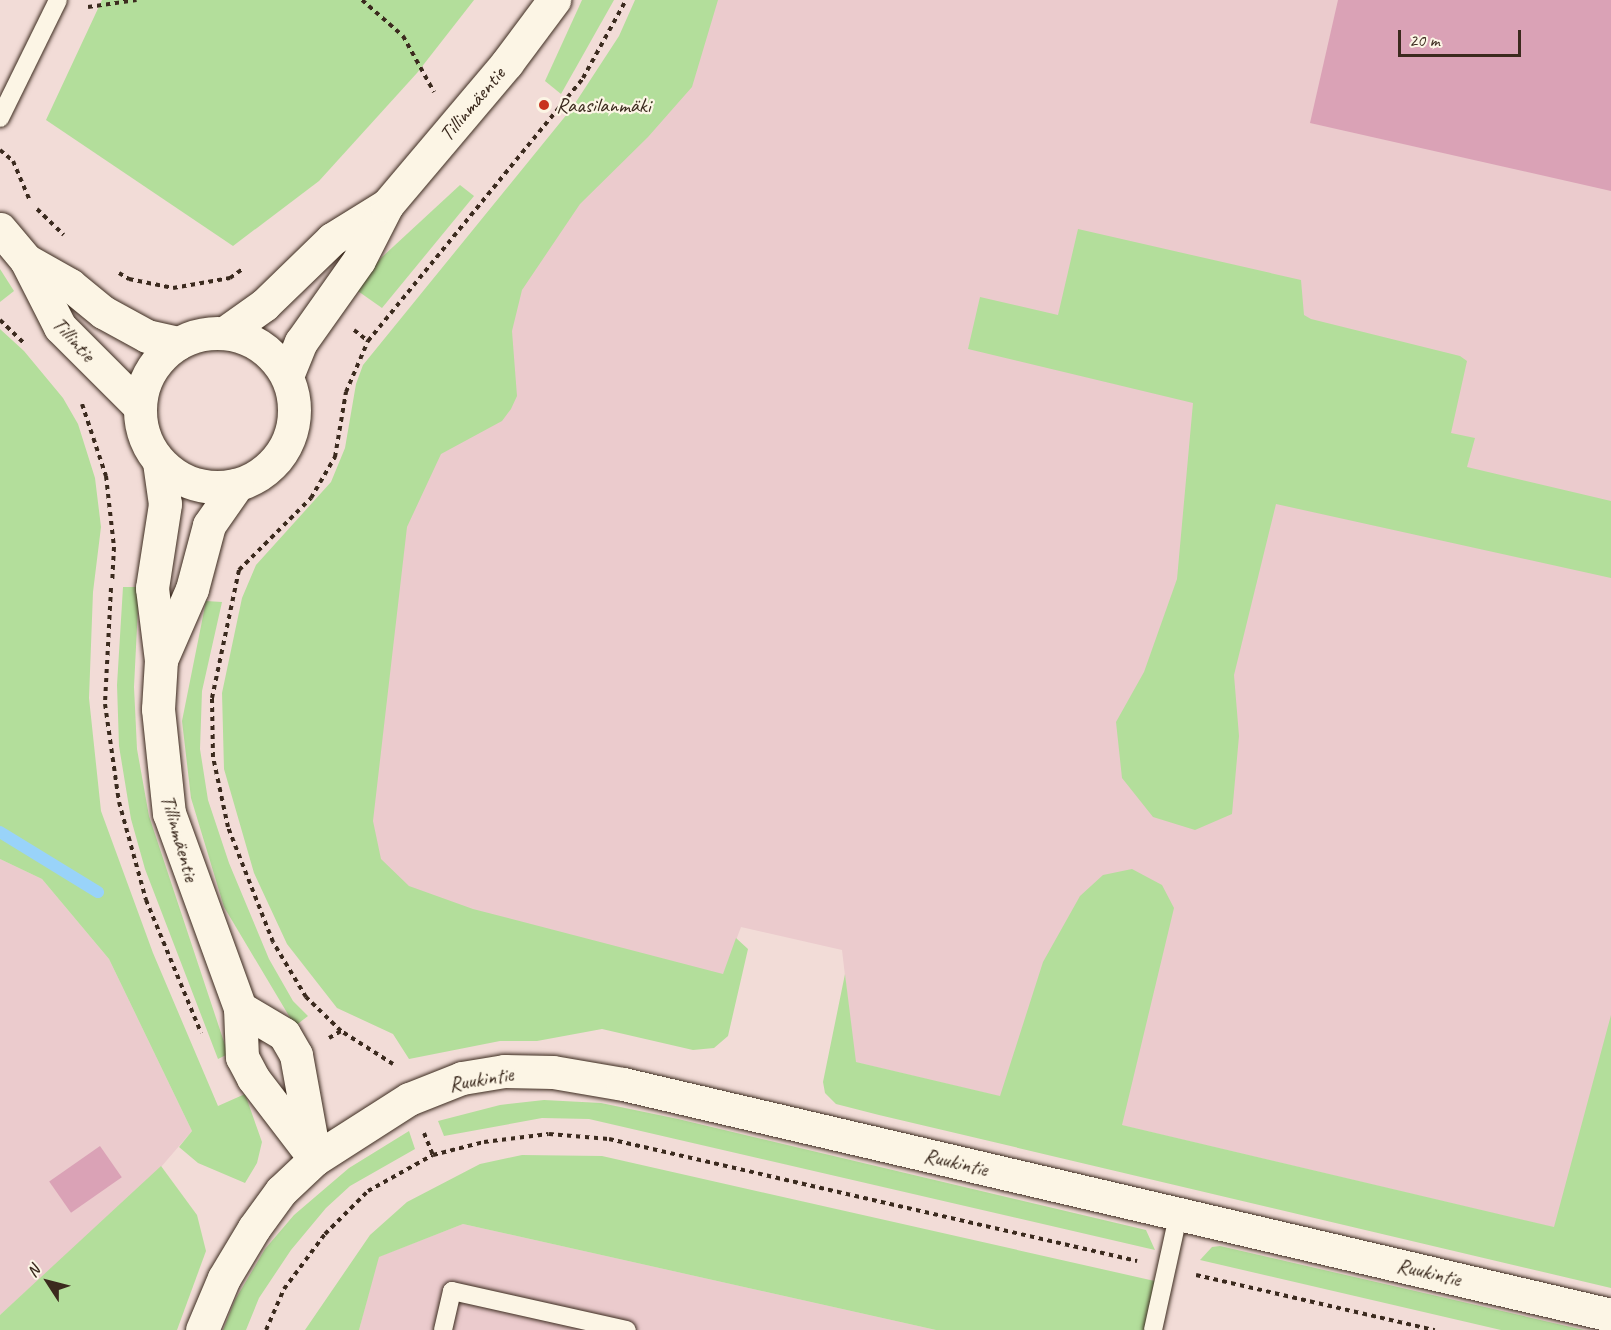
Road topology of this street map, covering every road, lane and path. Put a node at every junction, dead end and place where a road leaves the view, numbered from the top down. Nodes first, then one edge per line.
1 (138, 0) edge
2 (362, 0) edge
3 (554, 0) edge
4 (626, 0) edge
5 (55, 6) edge
6 (442, 87) dead end
7 (0, 118) edge
8 (0, 150) edge
9 (387, 205) junction
10 (0, 229) edge
11 (66, 237) dead end
12 (26, 260) junction
13 (246, 266) dead end
14 (110, 268) dead end
15 (226, 332) junction
16 (178, 343) junction
17 (287, 376) junction
18 (139, 406) junction
19 (159, 462) junction
20 (237, 485) junction
21 (161, 660) junction
22 (240, 1008) junction
23 (409, 1099) junction
24 (433, 1155) junction
25 (315, 1159) junction
26 (1179, 1212) junction
27 (1167, 1268) junction
28 (1611, 1315) edge
29 (202, 1330) edge
30 (266, 1330) edge
31 (442, 1330) edge
32 (627, 1330) edge
33 (1153, 1330) edge
34 (1435, 1330) edge

1 - 5 path
2 - 6 path
3 - 9 street, Tillinmäentie
4 - 23 path
5 - 7 lane
8 - 11 path
9 - 15 street, Tillinmäentie
9 - 17 street, Tillinmäentie
10 - 12 street, Tillintie
12 - 16 street, Tillintie
12 - 18 street, Tillintie
13 - 14 path
15 - 16 street
15 - 17 street
16 - 18 street
17 - 20 street
18 - 19 street
19 - 20 street
19 - 21 street, Tillinmäentie
20 - 21 street, Tillinmäentie
21 - 22 street, Tillinmäentie
22 - 25 street, Tillinmäentie
22 - 25 street
23 - 24 path
23 - 25 street, Ruukintie
23 - 26 street, Ruukintie
24 - 27 path
24 - 30 path
25 - 29 street
26 - 27 lane
26 - 28 street, Ruukintie
27 - 33 lane
27 - 34 path
31 - 32 lane

